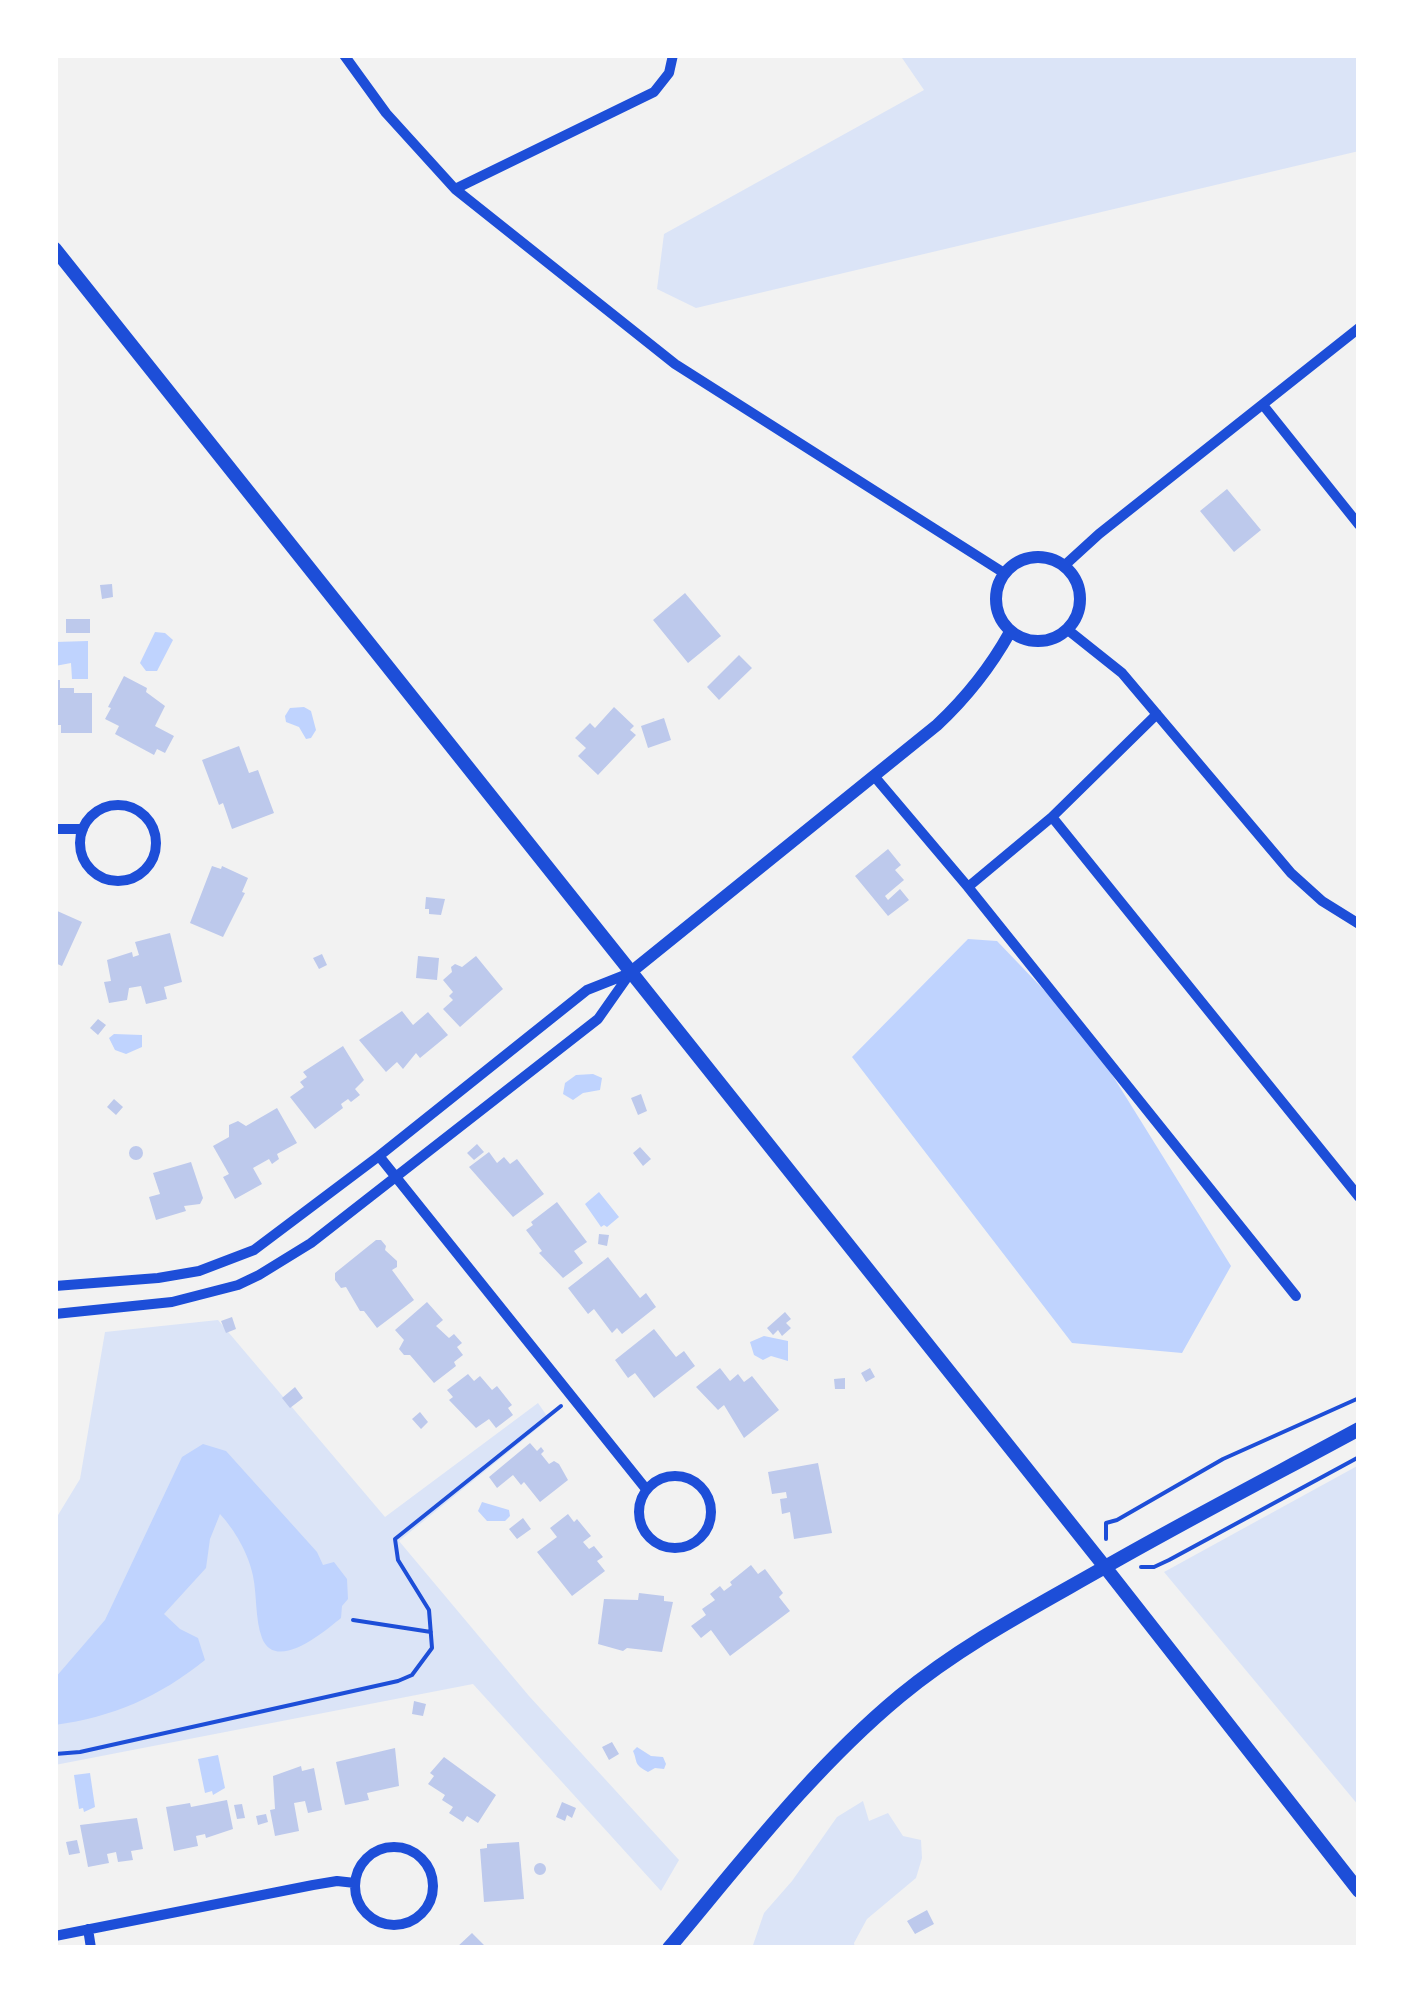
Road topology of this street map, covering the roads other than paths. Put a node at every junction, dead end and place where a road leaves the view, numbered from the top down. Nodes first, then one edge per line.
1 (344, 55) edge
2 (673, 55) edge
3 (455, 189) junction
4 (58, 252) edge
5 (1359, 328) edge
6 (1263, 405) junction
7 (1359, 525) edge
8 (1065, 566) junction
9 (1004, 573) junction
10 (1068, 630) junction
11 (1010, 632) junction
12 (1157, 714) junction
13 (874, 776) junction
14 (1052, 817) junction
15 (55, 829) edge
16 (83, 829) junction
17 (968, 887) junction
18 (1359, 924) edge
19 (631, 972) junction
20 (379, 1156) junction
21 (395, 1177) junction
22 (1359, 1197) edge
23 (55, 1286) edge
24 (1296, 1296) dead end
25 (55, 1314) edge
26 (1359, 1430) edge
27 (646, 1489) junction
28 (1105, 1567) junction
29 (355, 1883) junction
30 (1359, 1891) edge
31 (88, 1929) junction
32 (55, 1936) edge
33 (92, 1948) edge
34 (669, 1948) edge

1 - 3 street
2 - 3 street
3 - 9 street
4 - 19 main road
5 - 6 street
6 - 7 street
6 - 8 street
8 - 9 street
8 - 10 street
9 - 11 street
10 - 11 street
10 - 12 street
11 - 13 street
12 - 14 street
12 - 18 street
13 - 17 street
13 - 19 street
14 - 17 street
14 - 22 street
15 - 16 street
16 - 16 street
17 - 24 street
19 - 20 street
19 - 21 street
19 - 28 main road
20 - 21 street
20 - 23 street
21 - 25 street
21 - 27 street
26 - 28 main road
27 - 27 street
28 - 30 main road
28 - 34 main road
29 - 29 street
29 - 31 street
31 - 32 street
31 - 33 street

